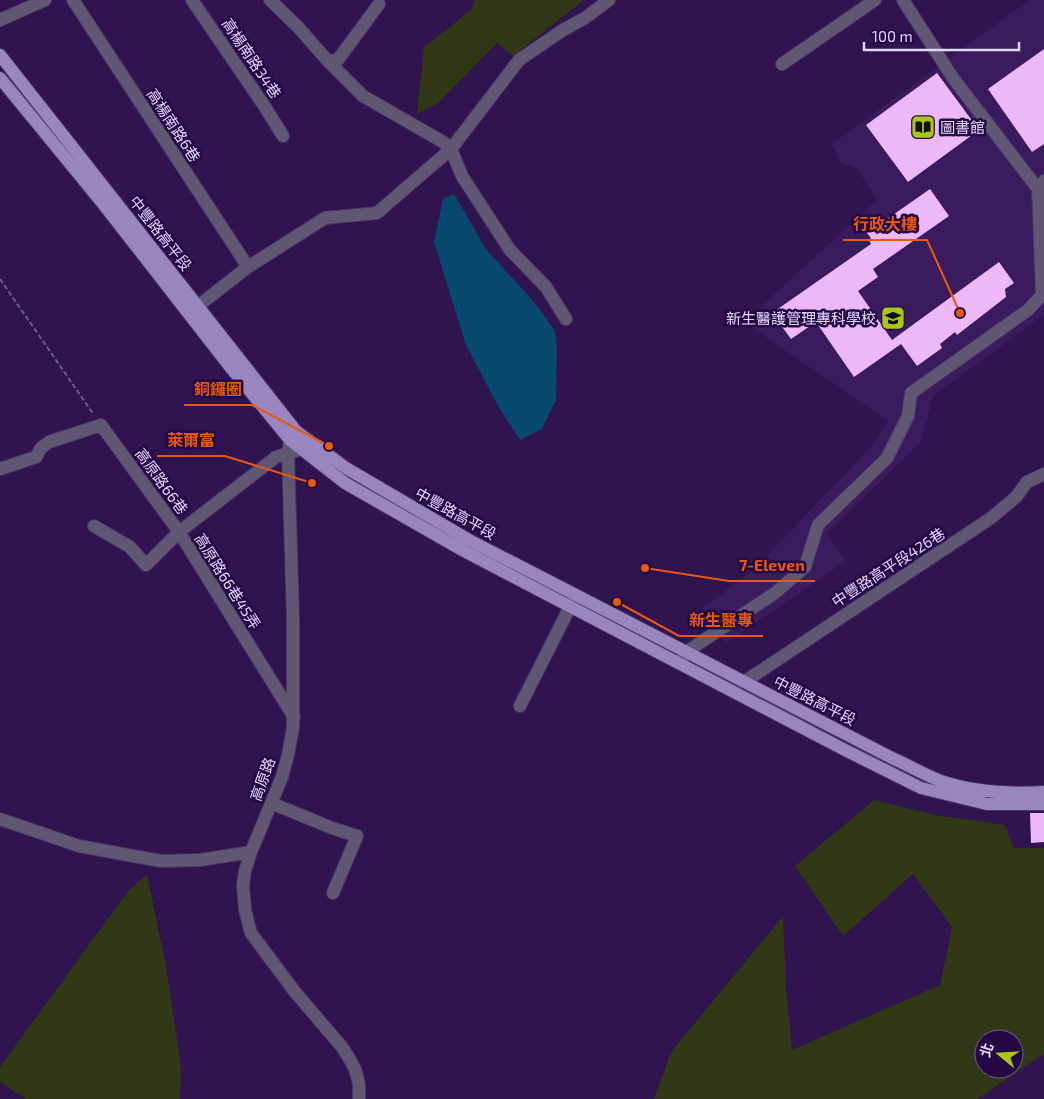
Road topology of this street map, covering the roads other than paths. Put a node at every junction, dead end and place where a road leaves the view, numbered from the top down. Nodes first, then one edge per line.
1 (45, 0) edge
2 (73, 0) edge
3 (192, 0) edge
4 (270, 0) edge
5 (609, 0) edge
6 (874, 0) edge
7 (903, 0) edge
8 (377, 1) edge
9 (0, 20) edge
10 (0, 55) edge
11 (328, 60) junction
12 (782, 64) dead end
13 (0, 78) edge
14 (283, 136) dead end
15 (451, 149) junction
16 (1041, 185) edge
17 (248, 267) junction
18 (194, 311) junction
19 (566, 319) dead end
20 (293, 435) junction
21 (303, 449) junction
22 (288, 453) junction
23 (0, 469) edge
24 (1044, 474) edge
25 (94, 526) dead end
26 (179, 532) junction
27 (573, 601) junction
28 (686, 652) junction
29 (680, 664) junction
30 (744, 682) junction
31 (520, 706) dead end
32 (294, 717) junction
33 (832, 727) junction
34 (825, 739) junction
35 (1044, 792) edge
36 (271, 803) junction
37 (1044, 804) edge
38 (0, 819) edge
39 (251, 852) junction
40 (334, 893) dead end
41 (359, 1099) edge

1 - 9 street
2 - 17 street, 高楊南路6巷
3 - 14 street, 高楊南路34巷
4 - 11 street
5 - 15 street
6 - 12 street
7 - 16 street
8 - 11 street
10 - 18 main road, 中豐路高平段
11 - 15 street
13 - 18 main road, 中豐路高平段
15 - 17 street
15 - 19 street
16 - 28 street
17 - 18 street
18 - 20 main road, 中豐路高平段
20 - 21 main road, 中豐路高平段
20 - 22 street, 高原路
20 - 27 main road, 中豐路高平段
21 - 22 street, 高原路66巷
21 - 27 main road, 中豐路高平段
22 - 26 street, 高原路66巷
22 - 32 street, 高原路
23 - 26 street, 高原路66巷
24 - 30 street, 中豐路高平段426巷
25 - 26 street, 高原路66巷45弄
26 - 32 street, 高原路66巷45弄
27 - 28 main road, 中豐路高平段
27 - 29 main road, 中豐路高平段
27 - 31 street
28 - 29 street
28 - 30 main road, 中豐路高平段
29 - 34 main road, 中豐路高平段
30 - 33 main road, 中豐路高平段
32 - 36 street, 高原路
33 - 34 main road
33 - 35 main road, 中豐路高平段
34 - 37 main road, 中豐路高平段
36 - 39 street, 高原路
36 - 40 street
38 - 39 street
39 - 41 street, 高原路

